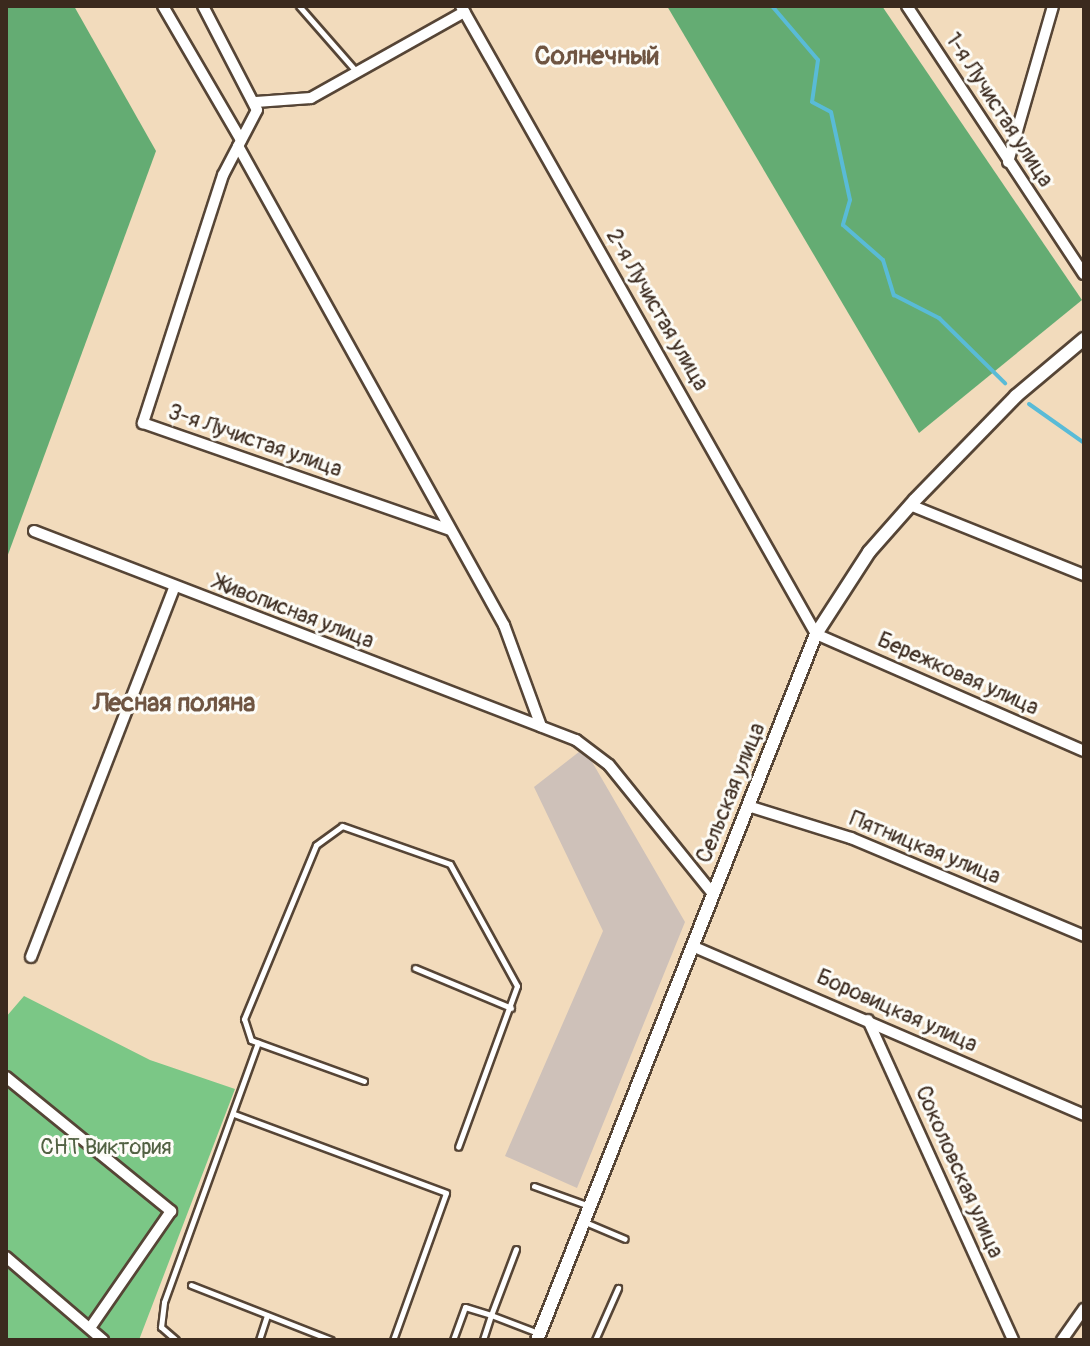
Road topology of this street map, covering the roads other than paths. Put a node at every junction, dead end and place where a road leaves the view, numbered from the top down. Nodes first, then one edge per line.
1 (163, 6) edge
2 (203, 6) edge
3 (299, 6) edge
4 (907, 6) edge
5 (1053, 6) edge
6 (463, 9) edge
7 (357, 72) junction
8 (256, 102) junction
9 (239, 143) junction
10 (1008, 162) junction
11 (1084, 274) edge
12 (1084, 339) edge
13 (910, 505) junction
14 (450, 530) junction
15 (34, 531) dead end
16 (1084, 575) edge
17 (174, 588) junction
18 (816, 634) junction
19 (541, 726) junction
20 (1084, 751) edge
21 (748, 806) junction
22 (713, 894) junction
23 (1084, 936) edge
24 (692, 946) junction
25 (31, 957) dead end
26 (415, 968) dead end
27 (511, 1008) junction
28 (868, 1020) junction
29 (258, 1042) junction
30 (6, 1077) edge
31 (364, 1081) dead end
32 (234, 1114) junction
33 (1084, 1115) edge
34 (458, 1147) dead end
35 (534, 1186) dead end
36 (590, 1206) junction
37 (584, 1222) junction
38 (625, 1239) dead end
39 (516, 1249) dead end
40 (6, 1257) edge
41 (191, 1285) dead end
42 (618, 1288) dead end
43 (1084, 1309) edge
44 (267, 1315) junction
45 (491, 1315) junction
46 (90, 1328) junction
47 (538, 1337) edge
48 (103, 1340) edge
49 (176, 1340) edge
50 (259, 1340) edge
51 (331, 1340) edge
52 (393, 1340) edge
53 (453, 1340) edge
54 (483, 1340) edge
55 (595, 1340) edge
56 (1013, 1340) edge
57 (1062, 1340) edge

1 - 9 street
2 - 8 street
3 - 7 lane
4 - 10 street, 1-я Лучистая улица
5 - 10 street
6 - 7 street
6 - 18 street, 2-я Лучистая улица
7 - 8 street
8 - 9 street, 3-я Лучистая улица
9 - 14 street
9 - 14 street, 3-я Лучистая улица
10 - 11 street, 1-я Лучистая улица
12 - 13 street, Сельская улица
13 - 16 street
13 - 18 street, Сельская улица
14 - 19 street
15 - 17 street, Живописная улица
17 - 19 street, Живописная улица
17 - 25 street
18 - 20 street, Бережковая улица
18 - 21 street, Сельская улица
19 - 22 street, Живописная улица
21 - 22 street, Сельская улица
21 - 23 street, Пятницкая улица
22 - 24 street, Сельская улица
24 - 28 street, Боровицкая улица
24 - 36 street, Сельская улица
26 - 27 lane
27 - 29 lane
27 - 34 lane
28 - 33 street, Боровицкая улица
28 - 56 street, Соколовская улица
29 - 31 lane
29 - 32 lane
30 - 46 street
32 - 49 lane
32 - 52 lane
35 - 36 lane
36 - 37 street, Сельская улица
37 - 38 lane
37 - 47 street, Сельская улица
39 - 45 lane
40 - 46 street
41 - 44 lane
42 - 55 lane
43 - 57 street
44 - 50 lane
44 - 51 lane
45 - 47 lane
45 - 53 lane
45 - 54 lane
46 - 48 street

